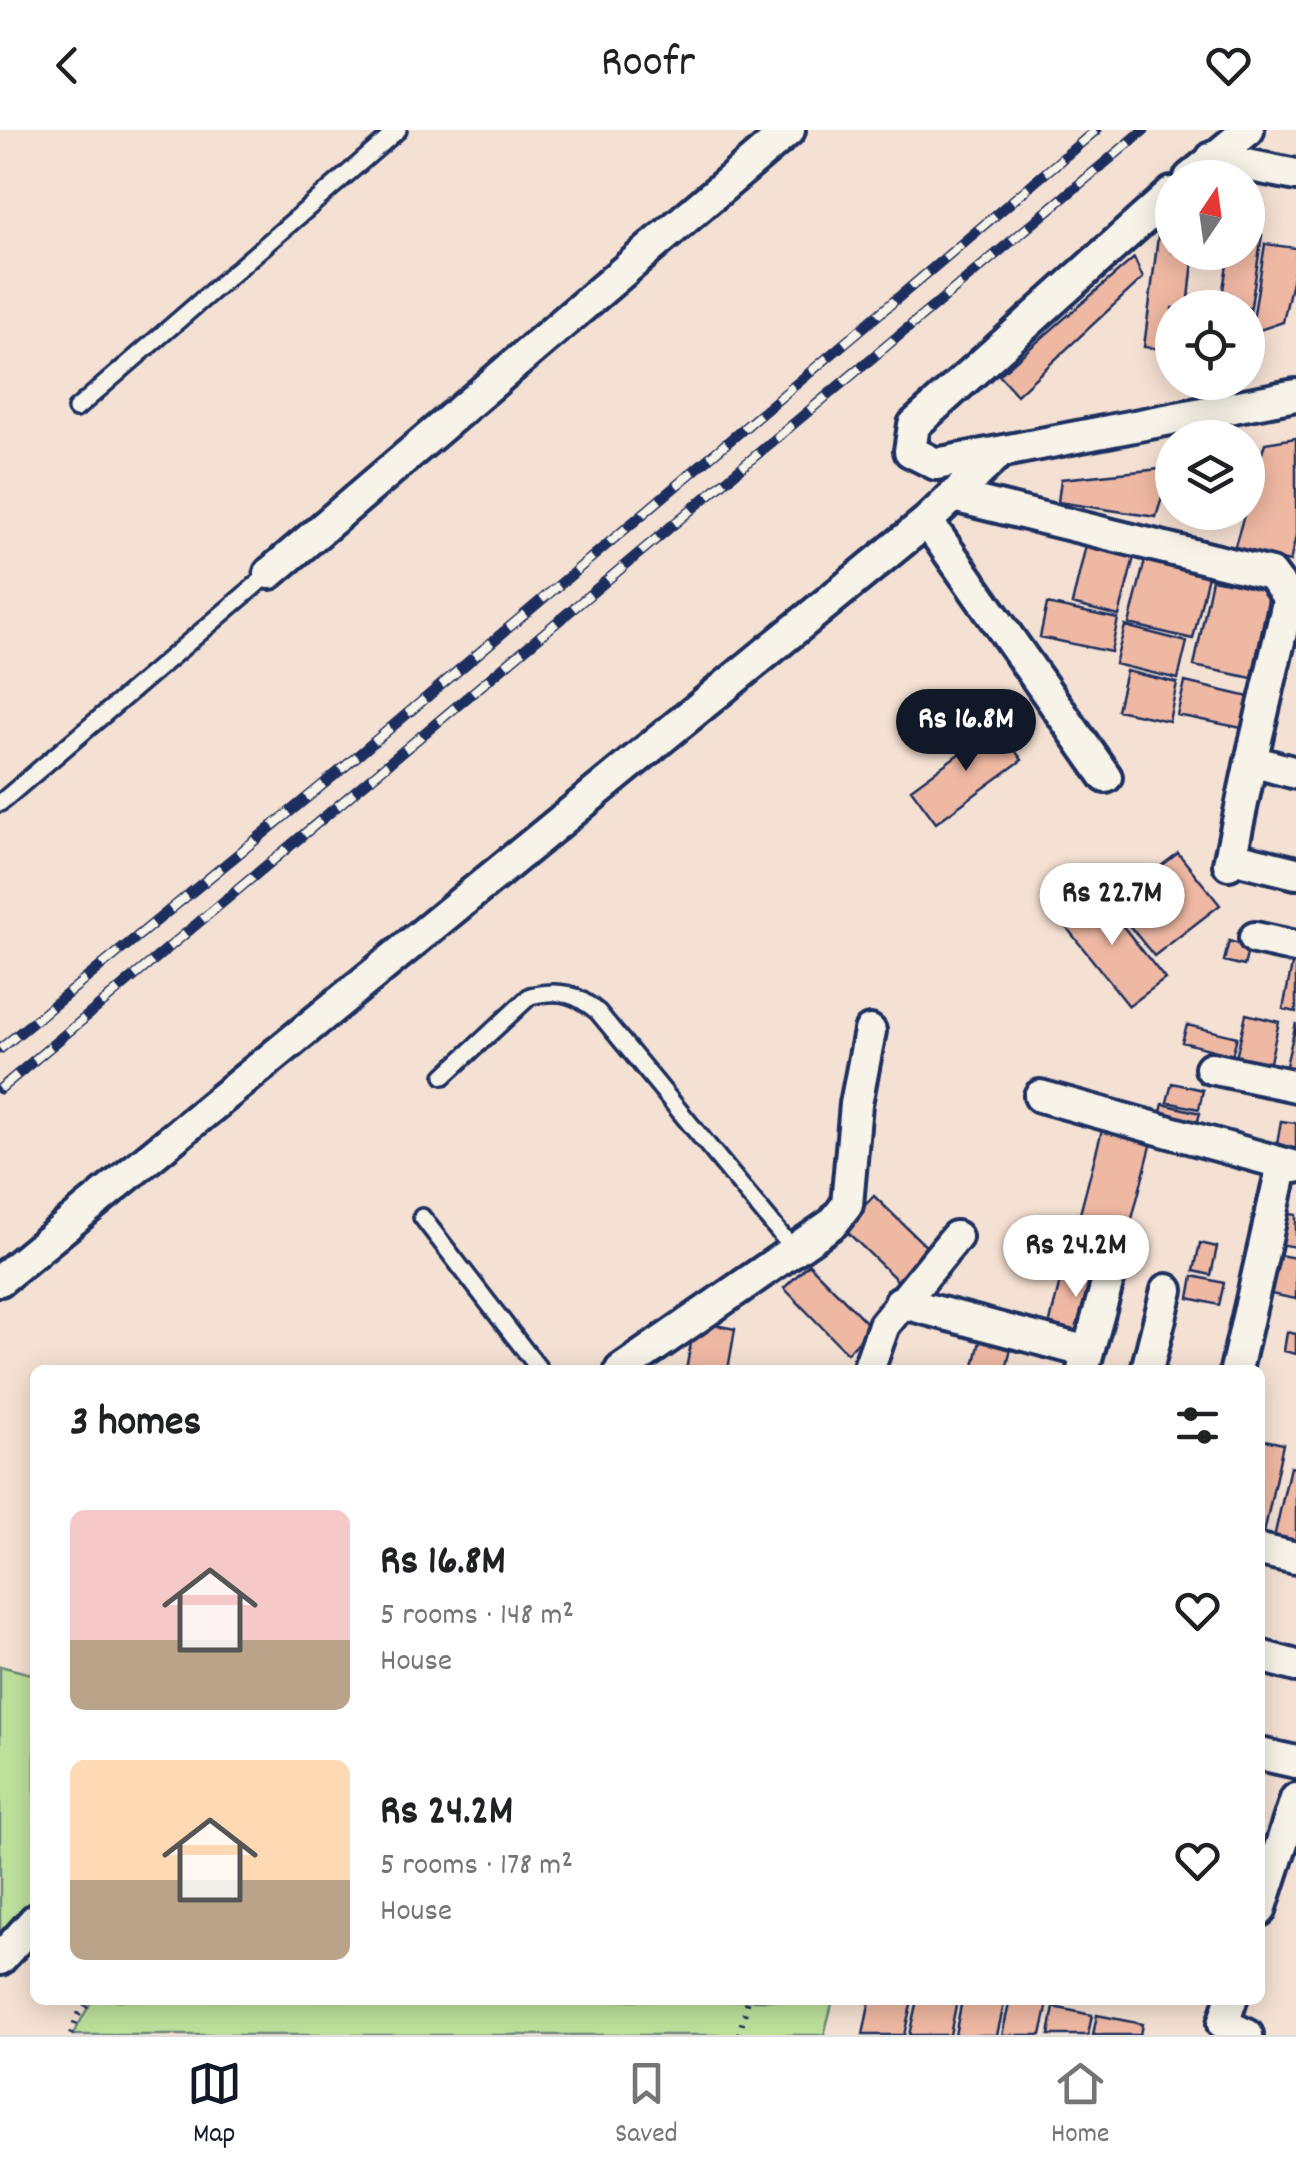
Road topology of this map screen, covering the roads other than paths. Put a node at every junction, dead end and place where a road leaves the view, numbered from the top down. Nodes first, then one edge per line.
1 (398, 130) edge
2 (789, 130) edge
3 (1248, 130) edge
4 (1211, 160) edge
5 (1265, 172) edge
6 (1296, 174) edge
7 (1155, 208) edge
8 (1296, 395) edge
9 (76, 410) dead end
10 (1000, 452) junction
11 (953, 496) junction
12 (927, 521) junction
13 (270, 573) joint
14 (1286, 648) edge
15 (1251, 761) junction
16 (1296, 773) edge
17 (1106, 777) dead end
18 (0, 803) edge
19 (1296, 873) edge
20 (1255, 938) dead end
21 (1296, 947) edge
22 (870, 1031) dead end
23 (1212, 1068) dead end
24 (444, 1076) dead end
25 (1296, 1086) edge
26 (1040, 1096) dead end
27 (1290, 1165) edge
28 (422, 1217) dead end
29 (956, 1237) dead end
30 (794, 1249) junction
31 (0, 1280) edge
32 (1108, 1280) dead end
33 (1168, 1290) dead end
34 (900, 1302) junction
35 (1085, 1361) edge
36 (536, 1365) edge
37 (628, 1365) edge
38 (870, 1365) edge
39 (1149, 1365) edge
40 (1237, 1365) edge
41 (1265, 1551) edge
42 (1296, 1558) edge
43 (1265, 1657) edge
44 (1296, 1666) edge
45 (1265, 1755) edge
46 (1296, 1762) edge
47 (1296, 1798) edge
48 (1265, 1894) edge
49 (30, 1926) edge
50 (0, 1959) edge
51 (1229, 2005) edge
52 (1247, 2035) edge

1 - 9 lane
2 - 13 street
3 - 4 street
5 - 6 street
7 - 10 street
8 - 10 street
10 - 11 street
11 - 12 street
11 - 14 street
12 - 17 street
12 - 31 street
13 - 18 lane
14 - 15 street
15 - 16 street
15 - 19 street
20 - 21 street
22 - 30 street
23 - 25 street
24 - 30 lane
26 - 27 street
27 - 40 street
28 - 36 lane
29 - 34 street
30 - 37 street
32 - 35 street
33 - 39 street
34 - 35 street
34 - 38 street
41 - 42 street
43 - 44 street
45 - 46 street
47 - 48 street
49 - 50 street
51 - 52 street

